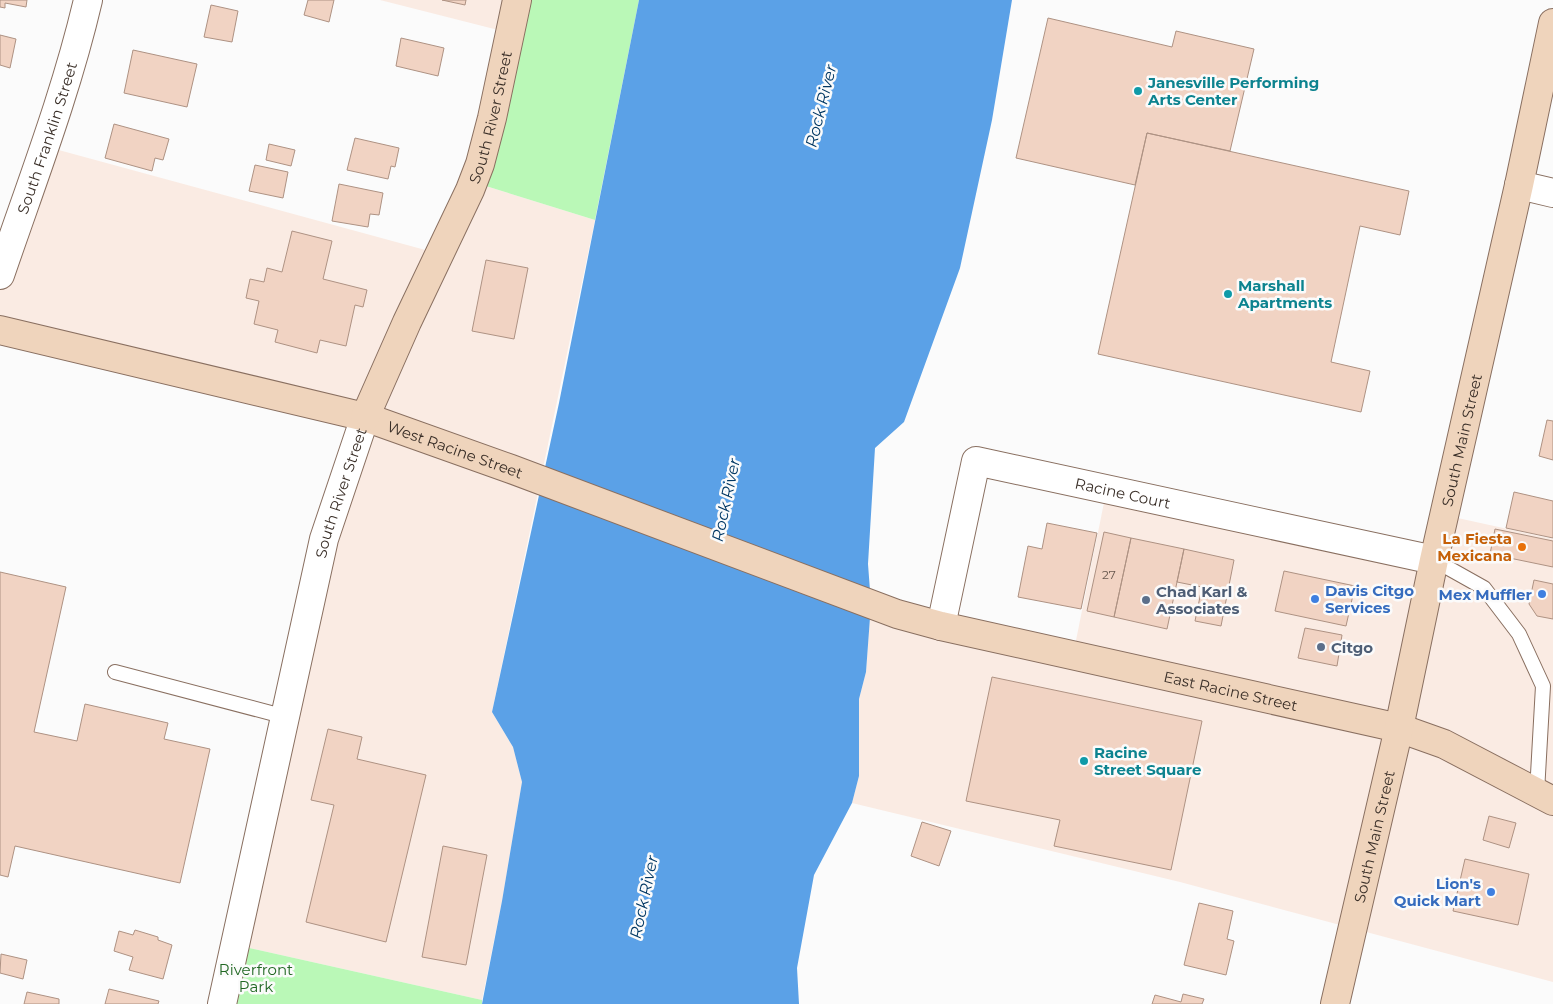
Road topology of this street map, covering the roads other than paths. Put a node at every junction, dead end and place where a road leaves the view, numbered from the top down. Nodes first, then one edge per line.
1 (88, 0) edge
2 (518, 0) edge
3 (1553, 22) edge
4 (1519, 185) junction
5 (1553, 192) edge
6 (0, 275) edge
7 (0, 330) edge
8 (365, 417) junction
9 (1434, 560) junction
10 (897, 614) joint
11 (941, 626) junction
12 (115, 672) dead end
13 (286, 717) junction
14 (1400, 728) junction
15 (1545, 796) edge
16 (222, 1004) edge
17 (1335, 1004) edge

1 - 6 street, South Franklin Street
2 - 8 main road, South River Street
3 - 4 main road, South Main Street
4 - 5 street
4 - 9 main road, South Main Street
7 - 8 main road, West Racine Street
8 - 10 main road, West Racine Street
8 - 13 street, South River Street
9 - 11 street, Racine Court
9 - 14 main road, South Main Street
9 - 15 lane
10 - 11 main road, East Racine Street
11 - 14 main road, East Racine Street
12 - 13 lane
13 - 16 street, South River Street
14 - 15 main road, East Racine Street
14 - 17 main road, South Main Street

